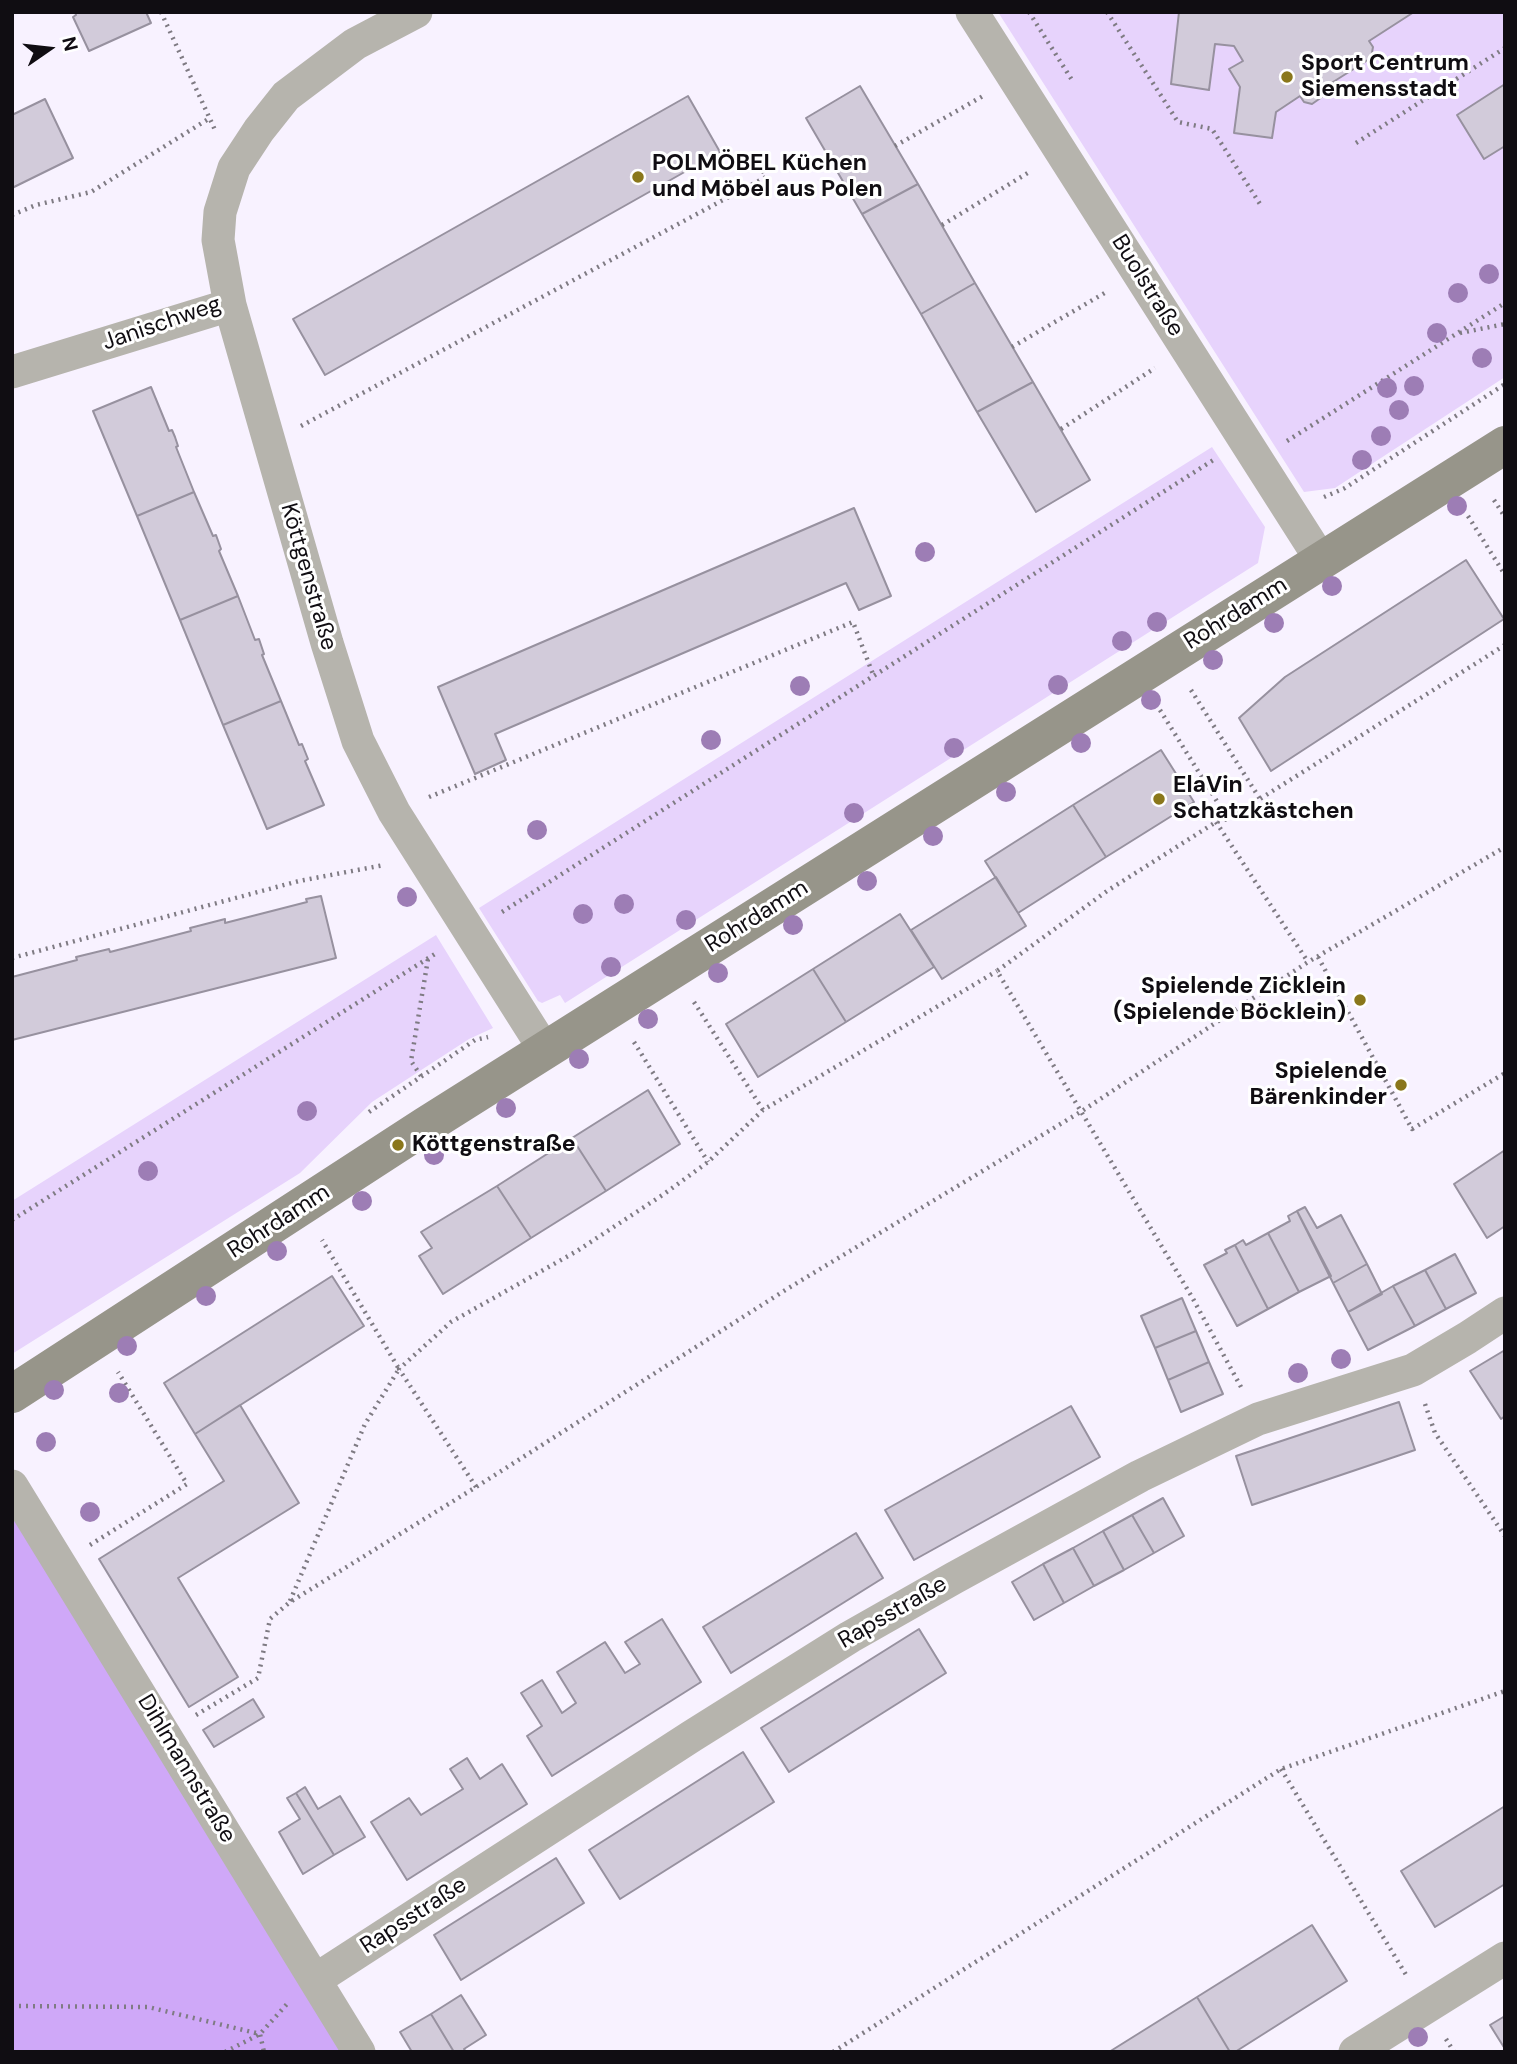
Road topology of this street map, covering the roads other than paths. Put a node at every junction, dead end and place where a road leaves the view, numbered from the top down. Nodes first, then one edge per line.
1 (416, 12) edge
2 (972, 12) edge
3 (230, 305) junction
4 (12, 372) edge
5 (1505, 445) edge
6 (1321, 560) junction
7 (546, 1052) junction
8 (1505, 1313) edge
9 (12, 1394) edge
10 (12, 1486) edge
11 (1505, 1958) edge
12 (315, 1980) junction
13 (359, 2052) edge
14 (1354, 2052) edge

1 - 3 street, Janischweg
2 - 6 street, Buolstraße
3 - 4 street, Janischweg
3 - 7 street, Köttgenstraße
5 - 6 main road, Rohrdamm
6 - 7 main road, Rohrdamm
7 - 9 main road, Rohrdamm
8 - 12 street, Rapsstraße
10 - 12 street, Dihlmannstraße
11 - 14 street
12 - 13 street, Dihlmannstraße

